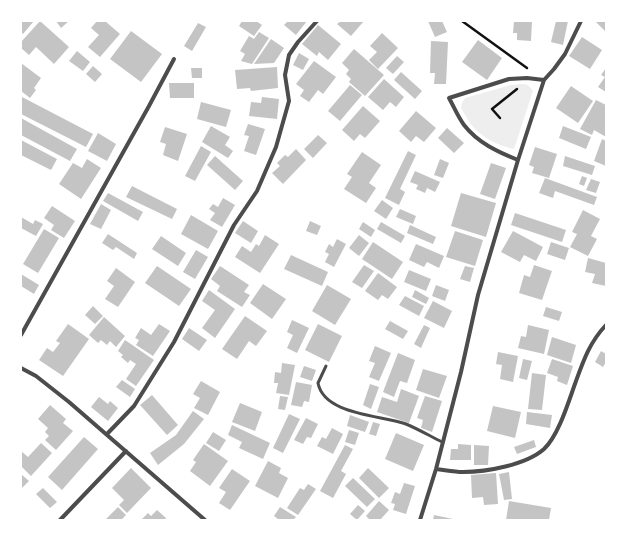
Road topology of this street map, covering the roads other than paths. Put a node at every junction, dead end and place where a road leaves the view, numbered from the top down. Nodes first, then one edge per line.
1 (317, 21) edge
2 (581, 21) edge
3 (174, 59) dead end
4 (544, 80) junction
5 (518, 160) junction
6 (606, 325) edge
7 (21, 335) edge
8 (326, 366) dead end
9 (21, 368) edge
10 (108, 434) junction
11 (442, 442) junction
12 (126, 451) junction
13 (436, 469) junction
14 (60, 520) edge
15 (205, 520) edge
16 (420, 520) edge

1 - 10 street
2 - 4 street
3 - 7 street
4 - 5 street
4 - 5 street
5 - 11 street
6 - 13 street
8 - 11 lane
9 - 10 street
10 - 12 street
11 - 13 street
12 - 14 street
12 - 15 street
13 - 16 street

